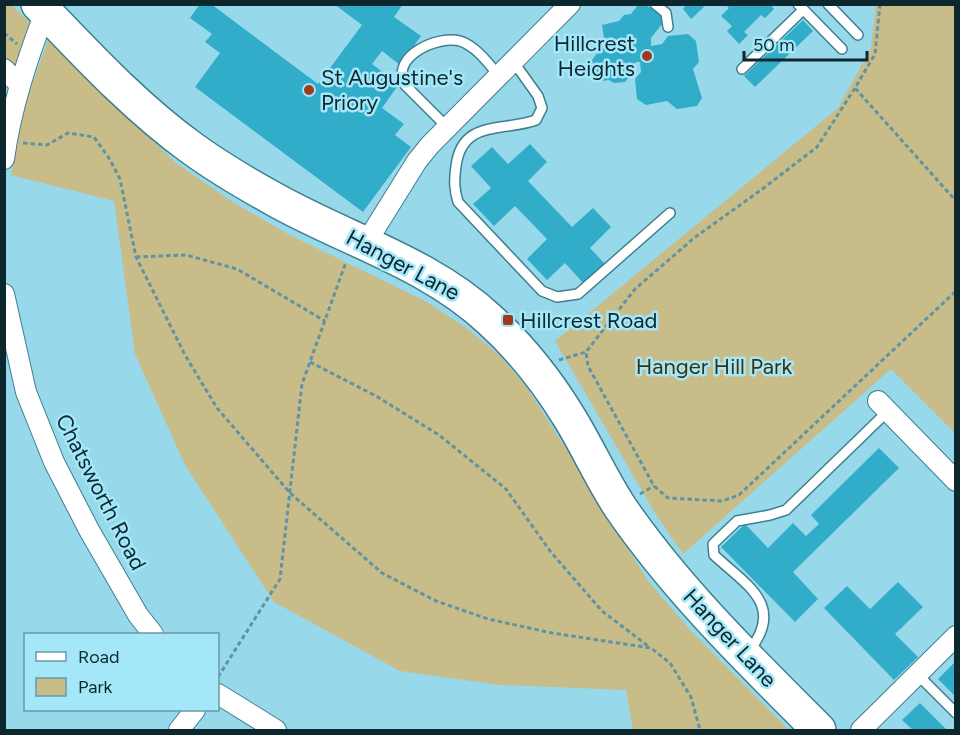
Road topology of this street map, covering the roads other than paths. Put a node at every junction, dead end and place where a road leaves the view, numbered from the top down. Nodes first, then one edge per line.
1 (570, 4) edge
2 (655, 4) edge
3 (828, 4) edge
4 (801, 7) edge
5 (42, 8) edge
6 (668, 27) dead end
7 (858, 35) dead end
8 (843, 49) dead end
9 (513, 61) junction
10 (4, 69) edge
11 (742, 69) dead end
12 (499, 76) junction
13 (20, 85) junction
14 (447, 127) junction
15 (4, 159) edge
16 (670, 213) dead end
17 (356, 254) junction
18 (4, 294) edge
19 (883, 406) joint
20 (956, 481) edge
21 (152, 633) edge
22 (956, 636) edge
23 (746, 655) junction
24 (917, 674) junction
25 (219, 695) edge
26 (194, 711) edge
27 (956, 713) edge
28 (807, 727) edge
29 (179, 730) edge
30 (276, 730) edge
31 (861, 730) edge

1 - 9 street
2 - 6 lane
3 - 7 lane
4 - 8 lane
4 - 11 lane
5 - 13 street
5 - 17 highway, Hanger Lane
9 - 12 street
9 - 16 lane
10 - 13 street
12 - 14 street
12 - 14 lane
13 - 15 street
14 - 17 street
17 - 23 highway, Hanger Lane
18 - 21 street, Chatsworth Road
19 - 20 street
19 - 23 lane
22 - 24 street
23 - 28 highway, Hanger Lane
24 - 27 lane
24 - 31 street
25 - 30 street
26 - 29 street

